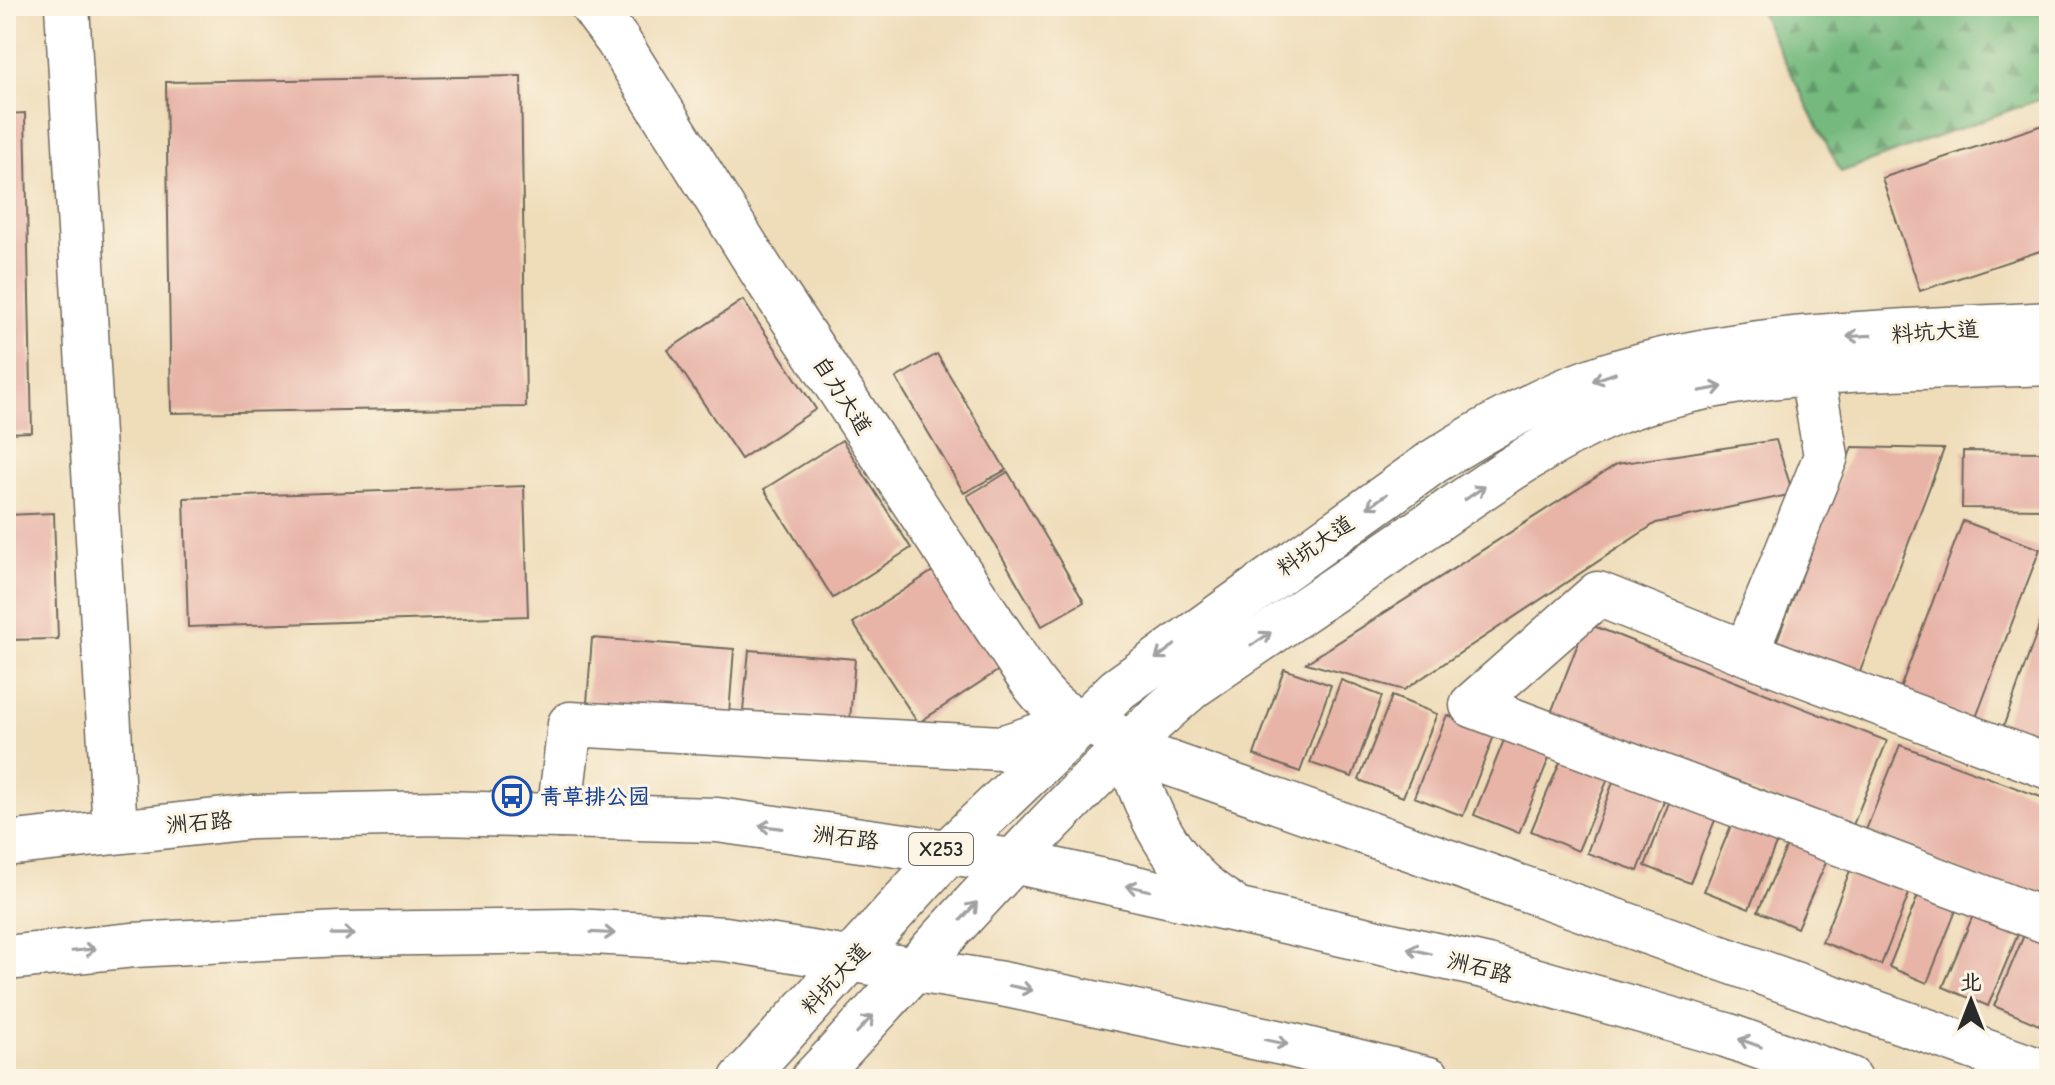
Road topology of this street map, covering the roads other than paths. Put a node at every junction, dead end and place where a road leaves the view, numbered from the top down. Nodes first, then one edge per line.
1 (67, 6) edge
2 (592, 6) edge
3 (2049, 324) edge
4 (2049, 363) edge
5 (1812, 375) junction
6 (1746, 653) junction
7 (1086, 720) junction
8 (1126, 748) junction
9 (2049, 767) edge
10 (559, 816) junction
11 (115, 830) junction
12 (6, 844) edge
13 (950, 850) junction
14 (1013, 861) junction
15 (1241, 911) junction
16 (2049, 922) edge
17 (6, 958) edge
18 (854, 958) junction
19 (917, 969) junction
20 (2049, 1074) edge
21 (742, 1079) edge
22 (813, 1079) edge
23 (1429, 1079) edge
24 (1850, 1079) edge

1 - 11 street
2 - 7 street, 自力大道
3 -> 7 street, 料坑大道
4 - 5 street, 料坑大道
5 - 6 street
8 -> 5 street, 料坑大道
6 - 9 street
6 - 16 street
7 - 8 street, 自力大道
7 - 10 street
7 - 13 street, 料坑大道
8 - 14 street, 料坑大道
8 - 15 street
8 - 20 street
10 - 11 street, 洲石路 / X253
13 -> 10 street, 洲石路 / X253
11 - 12 street, 洲石路 / X253
13 - 14 street, 洲石路 / X253
13 - 18 street, 料坑大道
15 -> 14 street, 洲石路 / X253
19 -> 14 street, 料坑大道
24 -> 15 street, 洲石路 / X253
17 -> 18 street
18 - 19 street
18 - 21 street, 料坑大道
22 -> 19 street, 料坑大道
19 -> 23 street

